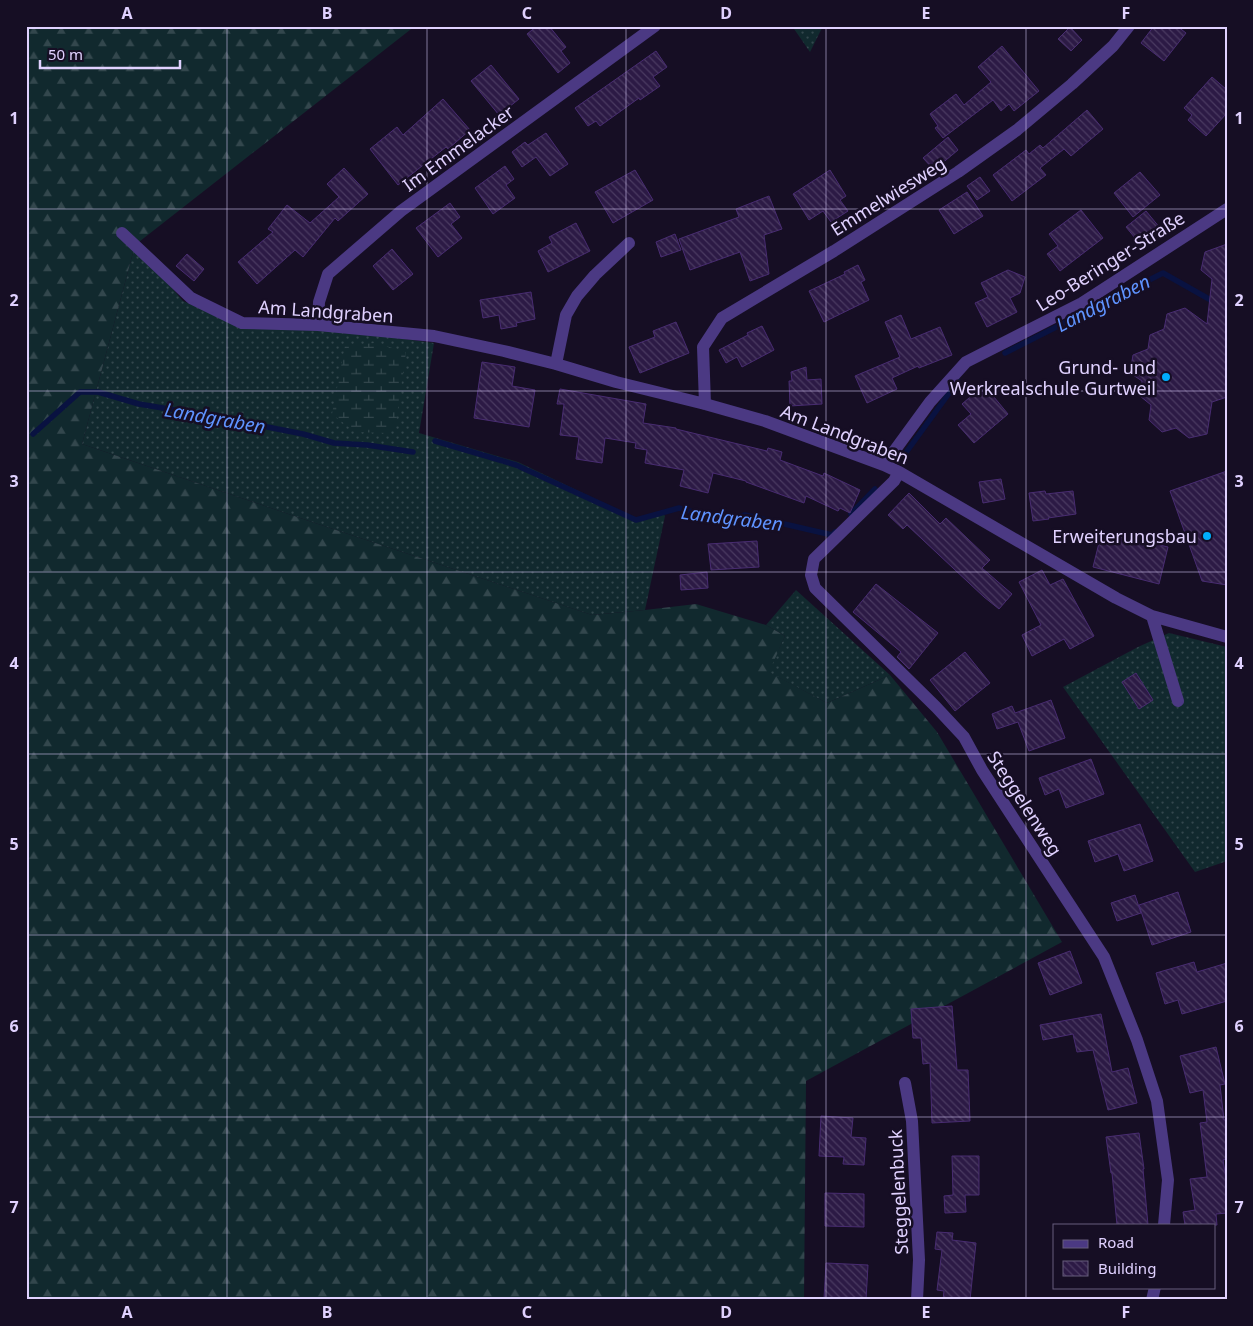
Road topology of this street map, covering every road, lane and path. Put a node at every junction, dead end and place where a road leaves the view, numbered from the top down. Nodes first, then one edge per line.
1 (655, 26) edge
2 (1129, 26) edge
3 (1227, 209) edge
4 (122, 233) dead end
5 (629, 243) dead end
6 (318, 325) junction
7 (556, 364) junction
8 (705, 404) junction
9 (884, 465) junction
10 (899, 472) junction
11 (1152, 616) junction
12 (1227, 637) edge
13 (1178, 701) dead end
14 (904, 1083) dead end
15 (1164, 1224) edge
16 (917, 1300) edge

1 - 6 street, Im Emmelacker
2 - 8 street, Emmelwiesweg
3 - 9 street, Leo-Beringer-Straße
4 - 6 street, Am Landgraben
5 - 7 street
6 - 7 street, Am Landgraben
7 - 8 street, Am Landgraben
8 - 9 street, Am Landgraben
9 - 10 street, Am Landgraben
10 - 11 street, Am Landgraben
10 - 15 street, Steggelenweg
11 - 12 street, Am Landgraben
11 - 13 street
14 - 16 street, Steggelenbuck

